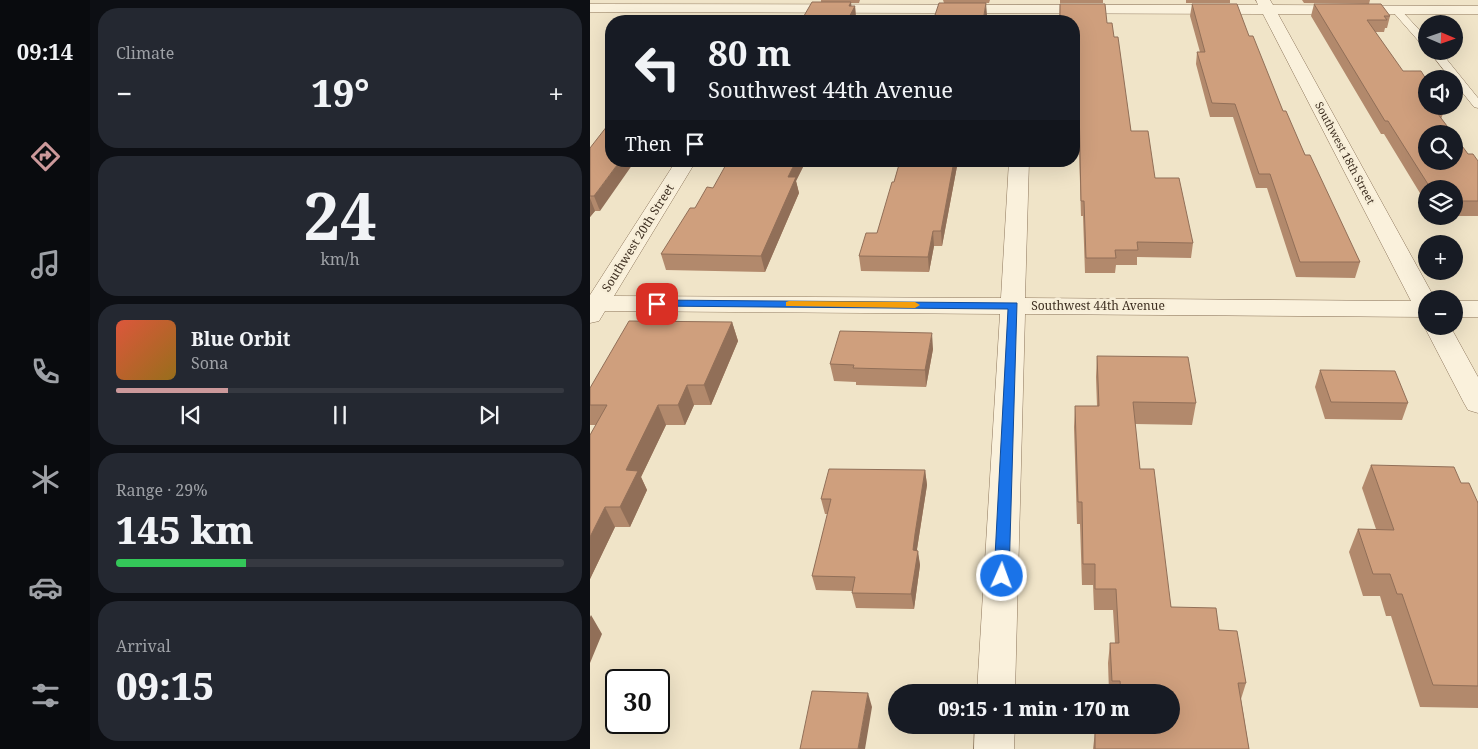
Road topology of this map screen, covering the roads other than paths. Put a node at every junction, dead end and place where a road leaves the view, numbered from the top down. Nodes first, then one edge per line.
1 (1266, 5) edge
2 (590, 8) edge
3 (780, 10) edge
4 (1025, 10) edge
5 (1396, 10) junction
6 (1478, 10) edge
7 (1418, 34) edge
8 (1441, 60) edge
9 (1478, 106) edge
10 (682, 167) edge
11 (1019, 167) edge
12 (1418, 293) edge
13 (1013, 306) junction
14 (593, 307) edge
15 (1418, 308) edge
16 (1463, 309) edge
17 (1478, 309) edge
18 (1442, 335) edge
19 (1478, 403) edge
20 (996, 684) edge
21 (995, 734) edge
22 (994, 749) edge

1 - 4 street
1 - 5 street
1 - 12 street, Southwest 18th Street
2 - 3 street
3 - 4 street
5 - 6 street
5 - 7 lane
8 - 9 lane
10 - 14 street, Southwest 20th Street
11 - 13 street
13 - 14 street, Southwest 44th Avenue
13 - 15 street, Southwest 44th Avenue
13 - 20 street
16 - 17 street
18 - 19 street
21 - 22 street

